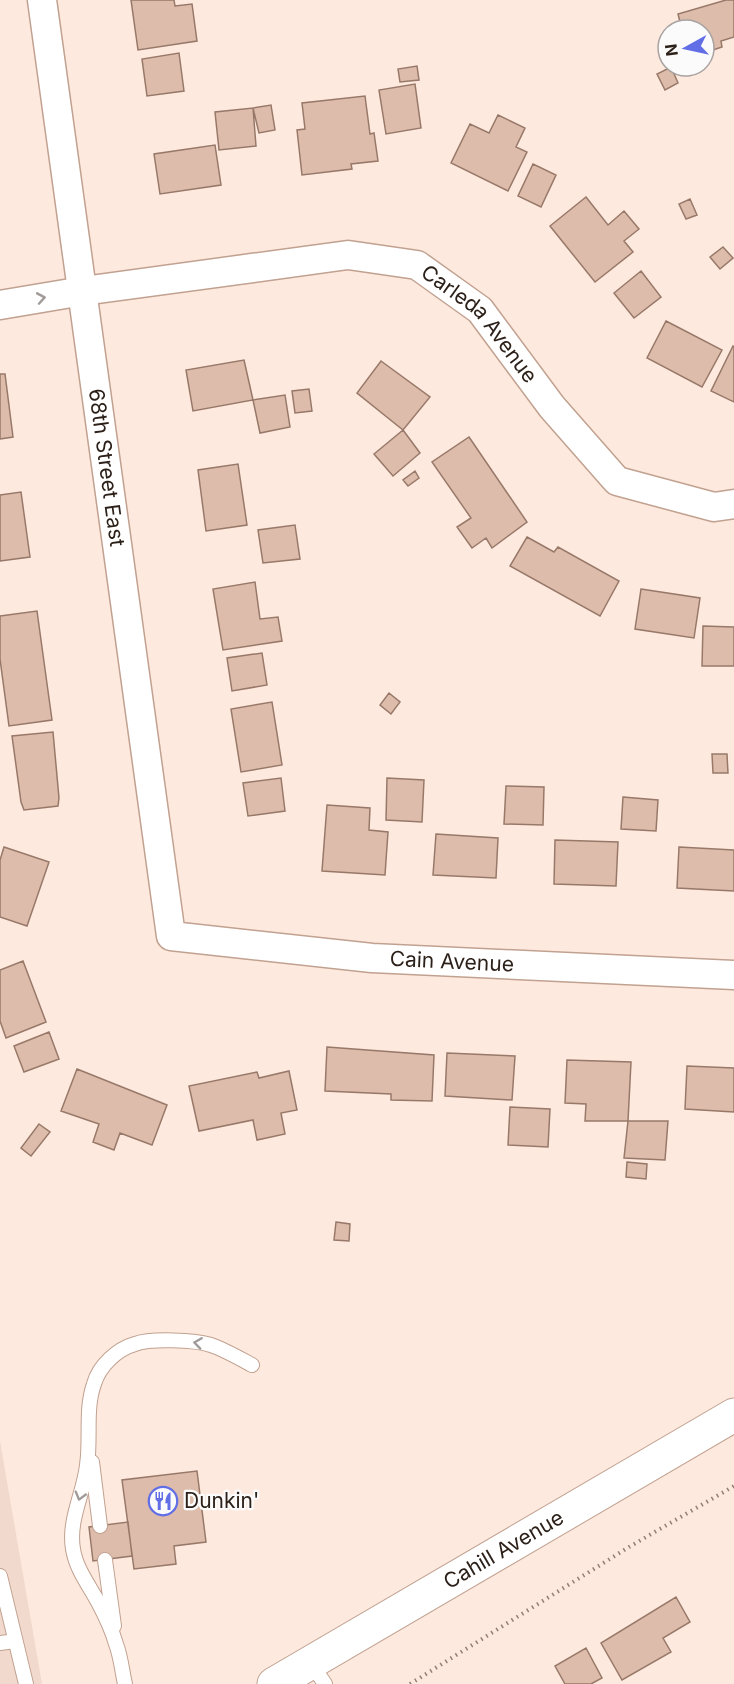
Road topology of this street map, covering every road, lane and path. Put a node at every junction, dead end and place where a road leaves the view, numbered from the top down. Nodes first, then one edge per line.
1 (42, 0) edge
2 (82, 291) junction
3 (0, 306) edge
4 (734, 504) edge
5 (171, 936) joint
6 (734, 975) edge
7 (252, 1365) dead end
8 (734, 1415) edge
9 (90, 1445) junction
10 (734, 1486) edge
11 (100, 1526) dead end
12 (105, 1560) dead end
13 (0, 1576) edge
14 (15, 1641) junction
15 (0, 1643) edge
16 (117, 1645) junction
17 (318, 1673) edge
18 (26, 1684) edge
19 (125, 1684) edge
20 (273, 1684) edge
21 (410, 1684) edge

1 - 2 street, 68th Street East
3 -> 2 street, Carleda Avenue
2 - 4 street, Carleda Avenue
2 - 5 street, 68th Street East
5 - 6 street, Cain Avenue
7 -> 9 lane
8 - 17 street, Cahill Avenue
9 - 11 lane
9 -> 16 lane
10 - 21 path
12 - 16 lane
13 - 14 lane
14 - 15 lane
14 - 18 lane
16 - 19 lane
17 - 20 street, Cahill Avenue

